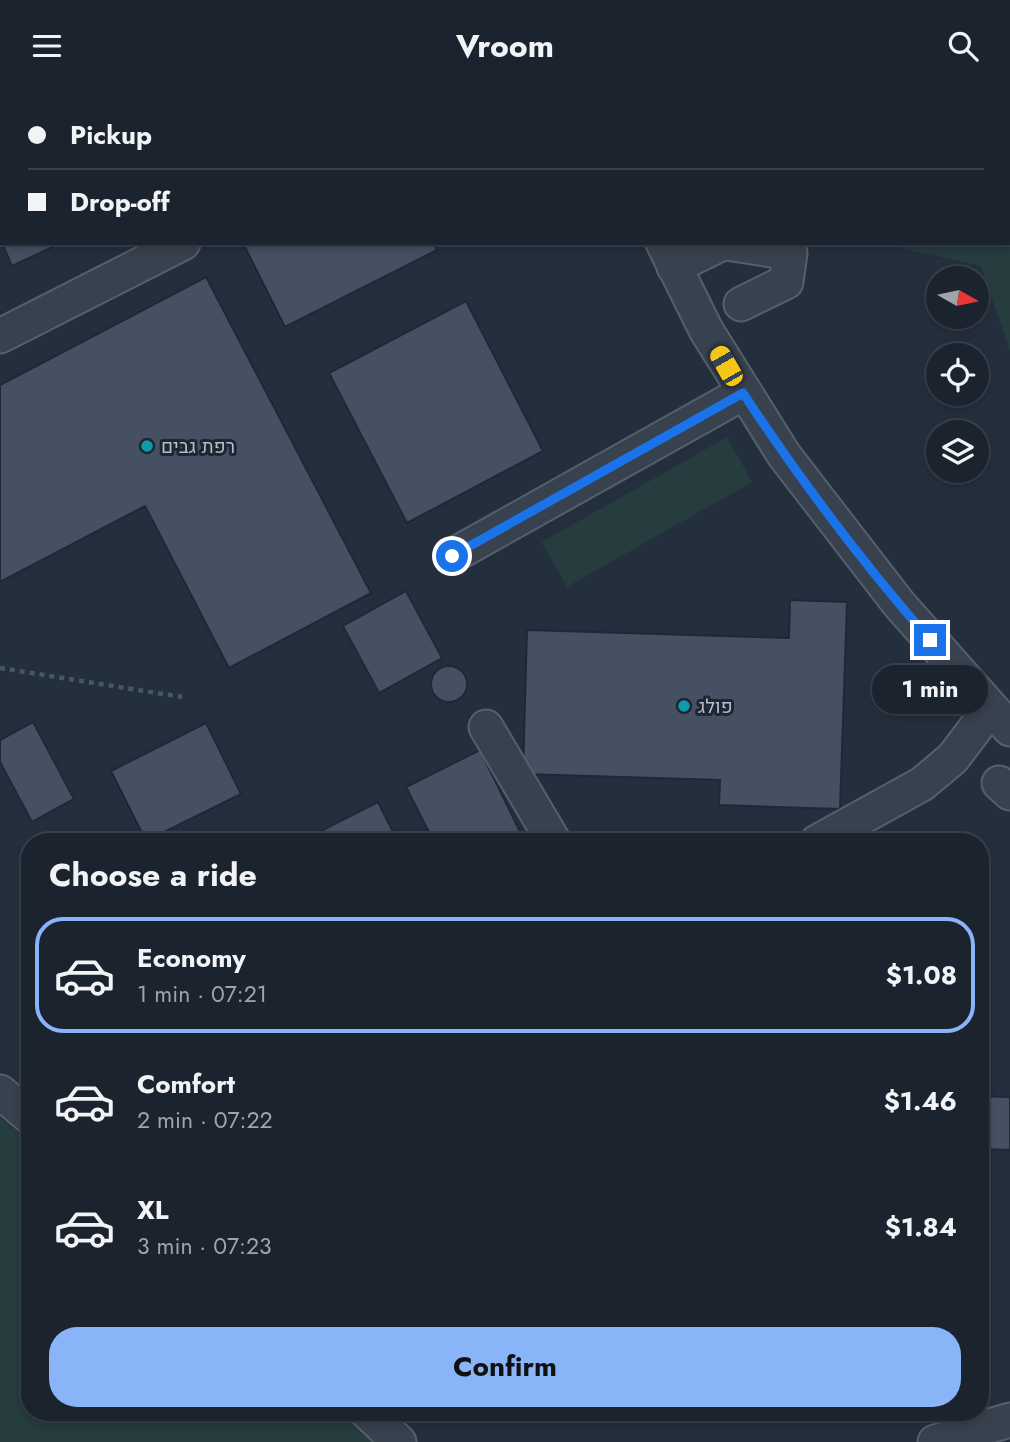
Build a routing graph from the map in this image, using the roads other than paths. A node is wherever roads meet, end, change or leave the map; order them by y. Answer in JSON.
{"nodes":[{"id":1,"x":179,"y":245,"type":"edge"},
{"id":2,"x":716,"y":245,"type":"edge"},
{"id":3,"x":738,"y":245,"type":"edge"},
{"id":4,"x":669,"y":255,"type":"edge"},
{"id":5,"x":741,"y":304,"type":"dead end"},
{"id":6,"x":0,"y":336,"type":"edge"},
{"id":7,"x":743,"y":393,"type":"junction"},
{"id":8,"x":452,"y":556,"type":"dead end"},
{"id":9,"x":1000,"y":719,"type":"edge"},
{"id":10,"x":486,"y":727,"type":"dead end"},
{"id":11,"x":550,"y":833,"type":"edge"},
{"id":12,"x":833,"y":833,"type":"edge"},
{"id":13,"x":0,"y":1092,"type":"edge"},
{"id":14,"x":21,"y":1110,"type":"edge"},
{"id":15,"x":1010,"y":1420,"type":"edge"},
{"id":16,"x":377,"y":1421,"type":"edge"},
{"id":17,"x":399,"y":1442,"type":"edge"},
{"id":18,"x":935,"y":1442,"type":"edge"}],
"edges":[{"from":1,"to":6,"type":"street"},
{"from":2,"to":4,"type":"street"},
{"from":3,"to":5,"type":"street"},
{"from":4,"to":7,"type":"street"},
{"from":7,"to":8,"type":"street"},
{"from":7,"to":9,"type":"street"},
{"from":9,"to":12,"type":"street"},
{"from":10,"to":11,"type":"street"},
{"from":13,"to":14,"type":"street"},
{"from":15,"to":18,"type":"street"},
{"from":16,"to":17,"type":"street"}]}
